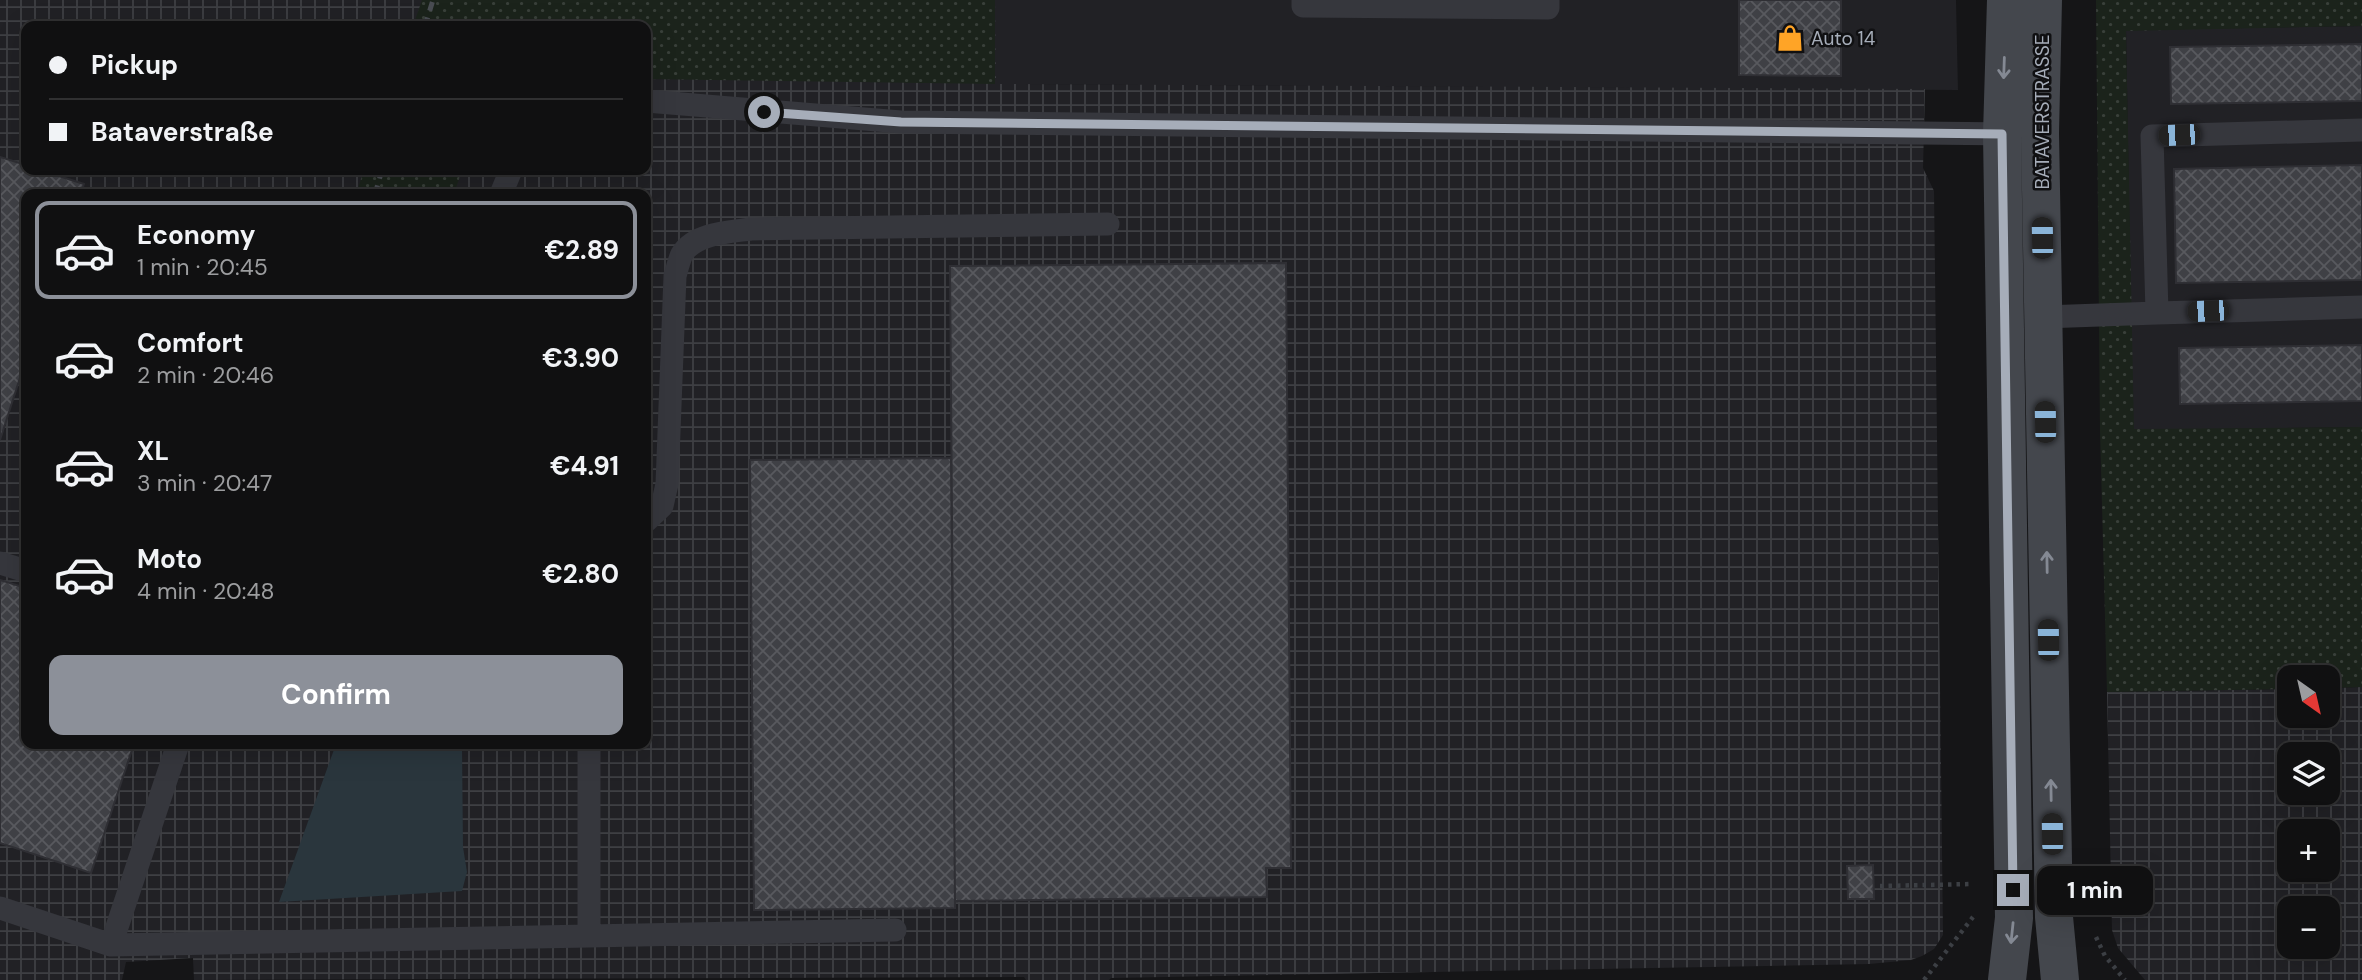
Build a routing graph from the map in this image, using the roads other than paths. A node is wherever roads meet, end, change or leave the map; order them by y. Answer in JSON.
{"nodes":[{"id":1,"x":1303,"y":0,"type":"edge"},
{"id":2,"x":1548,"y":0,"type":"edge"},
{"id":3,"x":2006,"y":0,"type":"edge"},
{"id":4,"x":2043,"y":0,"type":"edge"},
{"id":5,"x":651,"y":101,"type":"edge"},
{"id":6,"x":2362,"y":130,"type":"edge"},
{"id":7,"x":2040,"y":133,"type":"junction"},
{"id":8,"x":2002,"y":134,"type":"junction"},
{"id":9,"x":1108,"y":224,"type":"dead end"},
{"id":10,"x":2362,"y":307,"type":"edge"},
{"id":11,"x":2157,"y":313,"type":"junction"},
{"id":12,"x":2043,"y":317,"type":"junction"},
{"id":13,"x":651,"y":516,"type":"edge"},
{"id":14,"x":0,"y":563,"type":"edge"},
{"id":15,"x":21,"y":569,"type":"edge"},
{"id":16,"x":176,"y":749,"type":"edge"},
{"id":17,"x":589,"y":749,"type":"edge"},
{"id":18,"x":0,"y":908,"type":"edge"},
{"id":19,"x":895,"y":930,"type":"dead end"},
{"id":20,"x":589,"y":936,"type":"junction"},
{"id":21,"x":111,"y":945,"type":"junction"},
{"id":22,"x":2007,"y":980,"type":"edge"},
{"id":23,"x":2060,"y":980,"type":"edge"}],
"edges":[{"from":1,"to":2,"type":"lane"},
{"from":3,"to":8,"type":"street","name":"BATAVERSTRASSE","one_way":true},
{"from":4,"to":7,"type":"street","name":"BATAVERSTRASSE"},
{"from":5,"to":8,"type":"lane"},
{"from":6,"to":11,"type":"lane"},
{"from":7,"to":8,"type":"lane"},
{"from":7,"to":12,"type":"street","name":"BATAVERSTRASSE"},
{"from":8,"to":22,"type":"street","name":"BATAVERSTRASSE","one_way":true},
{"from":9,"to":13,"type":"lane"},
{"from":10,"to":11,"type":"lane"},
{"from":11,"to":12,"type":"lane"},
{"from":23,"to":12,"type":"street","name":"BATAVERSTRASSE","one_way":true},
{"from":14,"to":15,"type":"lane"},
{"from":16,"to":21,"type":"lane"},
{"from":17,"to":20,"type":"lane"},
{"from":18,"to":21,"type":"lane"},
{"from":19,"to":20,"type":"lane"},
{"from":20,"to":21,"type":"lane"}]}
